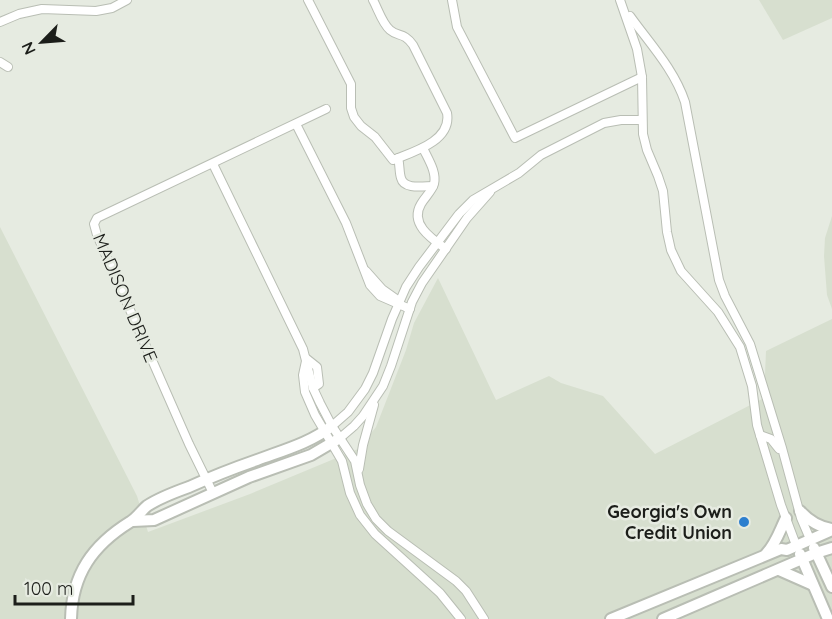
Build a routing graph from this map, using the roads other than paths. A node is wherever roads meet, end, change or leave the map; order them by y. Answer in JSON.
{"nodes":[{"id":1,"x":127,"y":0,"type":"edge"},
{"id":2,"x":308,"y":0,"type":"edge"},
{"id":3,"x":374,"y":0,"type":"edge"},
{"id":4,"x":453,"y":0,"type":"edge"},
{"id":5,"x":620,"y":0,"type":"edge"},
{"id":6,"x":624,"y":9,"type":"junction"},
{"id":7,"x":0,"y":22,"type":"edge"},
{"id":8,"x":0,"y":62,"type":"edge"},
{"id":9,"x":8,"y":67,"type":"dead end"},
{"id":10,"x":642,"y":78,"type":"junction"},
{"id":11,"x":326,"y":109,"type":"dead end"},
{"id":12,"x":642,"y":120,"type":"junction"},
{"id":13,"x":296,"y":124,"type":"junction"},
{"id":14,"x":423,"y":148,"type":"junction"},
{"id":15,"x":398,"y":158,"type":"junction"},
{"id":16,"x":213,"y":164,"type":"junction"},
{"id":17,"x":433,"y":186,"type":"junction"},
{"id":18,"x":493,"y":189,"type":"junction"},
{"id":19,"x":436,"y":242,"type":"junction"},
{"id":20,"x":446,"y":249,"type":"junction"},
{"id":21,"x":399,"y":303,"type":"junction"},
{"id":22,"x":714,"y":308,"type":"junction"},
{"id":23,"x":410,"y":309,"type":"junction"},
{"id":24,"x":306,"y":359,"type":"junction"},
{"id":25,"x":755,"y":360,"type":"junction"},
{"id":26,"x":375,"y":400,"type":"junction"},
{"id":27,"x":329,"y":429,"type":"junction"},
{"id":28,"x":760,"y":435,"type":"junction"},
{"id":29,"x":336,"y":441,"type":"junction"},
{"id":30,"x":786,"y":461,"type":"junction"},
{"id":31,"x":358,"y":477,"type":"junction"},
{"id":32,"x":207,"y":480,"type":"junction"},
{"id":33,"x":213,"y":493,"type":"junction"},
{"id":34,"x":800,"y":512,"type":"junction"},
{"id":35,"x":786,"y":518,"type":"junction"},
{"id":36,"x":133,"y":521,"type":"junction"},
{"id":37,"x":832,"y":530,"type":"edge"},
{"id":38,"x":810,"y":539,"type":"junction"},
{"id":39,"x":796,"y":545,"type":"junction"},
{"id":40,"x":832,"y":548,"type":"edge"},
{"id":41,"x":816,"y":553,"type":"junction"},
{"id":42,"x":763,"y":557,"type":"junction"},
{"id":43,"x":803,"y":559,"type":"junction"},
{"id":44,"x":832,"y":566,"type":"edge"},
{"id":45,"x":779,"y":570,"type":"junction"},
{"id":46,"x":813,"y":585,"type":"junction"},
{"id":47,"x":831,"y":585,"type":"edge"},
{"id":48,"x":71,"y":619,"type":"edge"},
{"id":49,"x":461,"y":619,"type":"edge"},
{"id":50,"x":484,"y":619,"type":"edge"},
{"id":51,"x":611,"y":619,"type":"edge"},
{"id":52,"x":663,"y":619,"type":"edge"},
{"id":53,"x":828,"y":619,"type":"edge"}],
"edges":[{"from":1,"to":7,"type":"street"},
{"from":2,"to":15,"type":"street"},
{"from":3,"to":14,"type":"street"},
{"from":4,"to":10,"type":"street"},
{"from":5,"to":6,"type":"street"},
{"from":6,"to":10,"type":"street"},
{"from":6,"to":25,"type":"street"},
{"from":8,"to":9,"type":"street"},
{"from":10,"to":12,"type":"street"},
{"from":11,"to":13,"type":"street","name":"MADISON DRIVE"},
{"from":12,"to":18,"type":"street"},
{"from":12,"to":22,"type":"street"},
{"from":13,"to":16,"type":"street","name":"MADISON DRIVE"},
{"from":13,"to":21,"type":"street"},
{"from":14,"to":15,"type":"street"},
{"from":14,"to":17,"type":"street"},
{"from":15,"to":17,"type":"street"},
{"from":16,"to":24,"type":"street"},
{"from":16,"to":32,"type":"street","name":"MADISON DRIVE"},
{"from":17,"to":19,"type":"street"},
{"from":18,"to":19,"type":"street"},
{"from":18,"to":20,"type":"street"},
{"from":19,"to":20,"type":"street"},
{"from":19,"to":21,"type":"street"},
{"from":20,"to":23,"type":"street"},
{"from":21,"to":23,"type":"street"},
{"from":21,"to":27,"type":"street"},
{"from":22,"to":25,"type":"street"},
{"from":22,"to":28,"type":"street"},
{"from":23,"to":26,"type":"street"},
{"from":24,"to":27,"type":"street"},
{"from":24,"to":27,"type":"street"},
{"from":25,"to":30,"type":"street"},
{"from":26,"to":29,"type":"street"},
{"from":26,"to":31,"type":"street"},
{"from":27,"to":29,"type":"street"},
{"from":27,"to":32,"type":"main road"},
{"from":28,"to":30,"type":"street"},
{"from":28,"to":35,"type":"street"},
{"from":29,"to":31,"type":"street"},
{"from":29,"to":33,"type":"main road"},
{"from":29,"to":49,"type":"street"},
{"from":30,"to":34,"type":"street"},
{"from":31,"to":50,"type":"street"},
{"from":32,"to":33,"type":"street","name":"MADISON DRIVE"},
{"from":32,"to":36,"type":"main road"},
{"from":33,"to":36,"type":"main road"},
{"from":34,"to":37,"type":"main road"},
{"from":34,"to":38,"type":"street"},
{"from":35,"to":39,"type":"street"},
{"from":35,"to":42,"type":"main road"},
{"from":36,"to":48,"type":"main road"},
{"from":37,"to":38,"type":"main road"},
{"from":38,"to":39,"type":"main road"},
{"from":38,"to":41,"type":"main road"},
{"from":39,"to":42,"type":"main road"},
{"from":39,"to":43,"type":"main road"},
{"from":40,"to":41,"type":"main road"},
{"from":41,"to":43,"type":"main road"},
{"from":41,"to":47,"type":"main road"},
{"from":42,"to":51,"type":"main road"},
{"from":43,"to":45,"type":"main road"},
{"from":43,"to":46,"type":"main road"},
{"from":44,"to":47,"type":"main road"},
{"from":45,"to":46,"type":"main road"},
{"from":45,"to":52,"type":"main road"},
{"from":46,"to":53,"type":"main road"}]}
